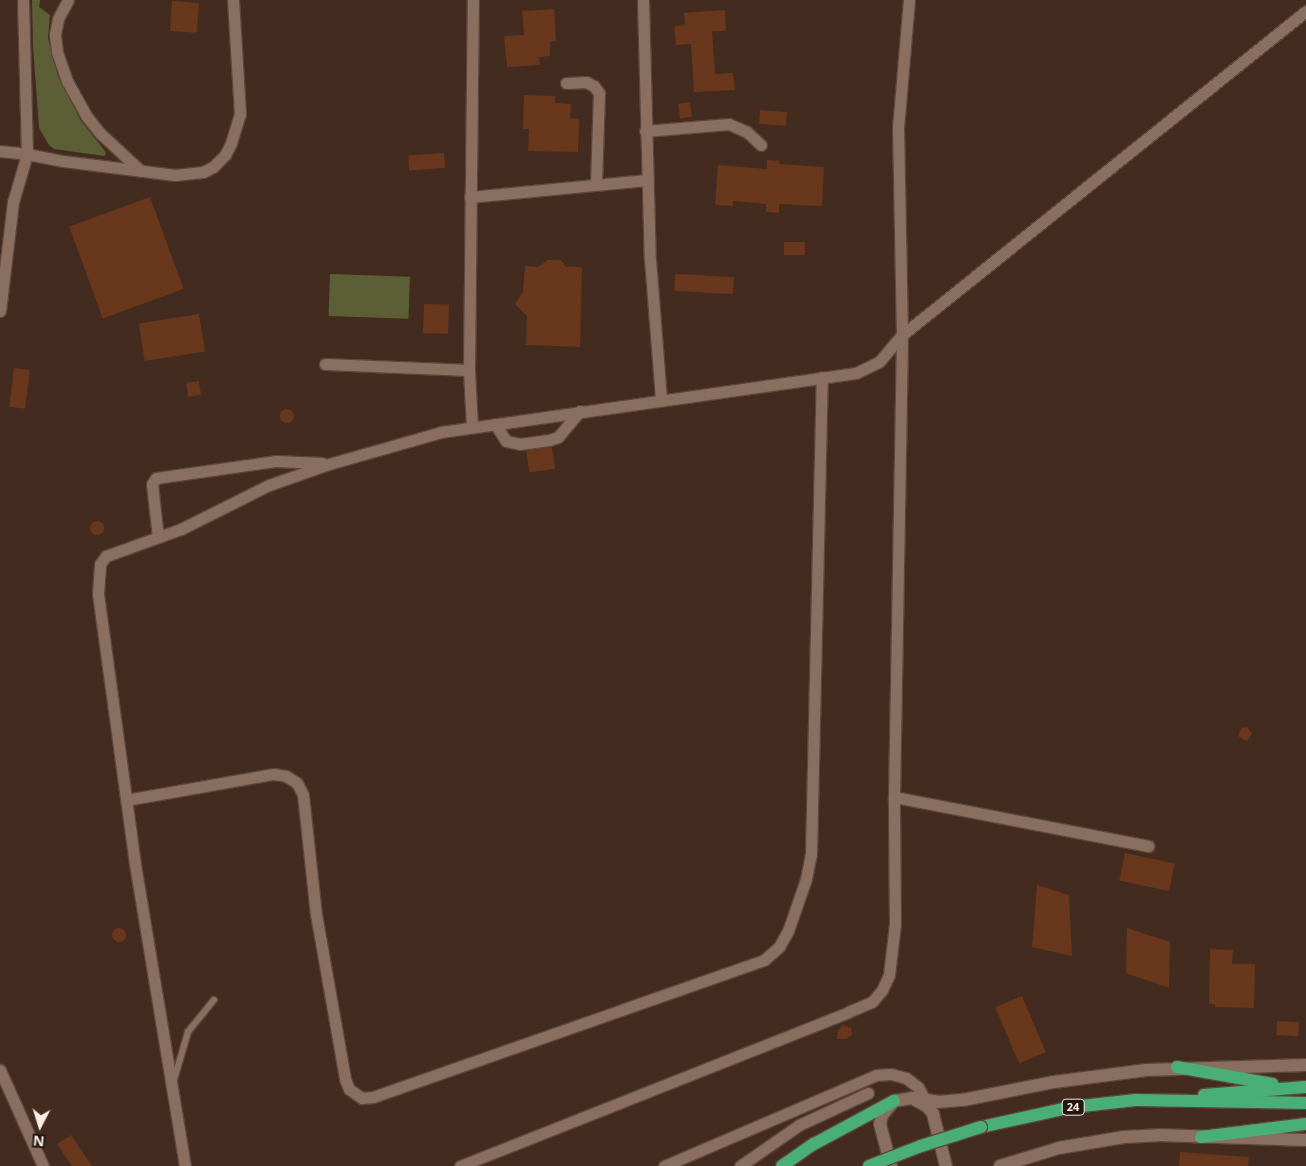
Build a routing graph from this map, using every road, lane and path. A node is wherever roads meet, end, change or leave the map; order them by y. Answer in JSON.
{"nodes":[{"id":1,"x":23,"y":0,"type":"edge"},
{"id":2,"x":68,"y":0,"type":"edge"},
{"id":3,"x":233,"y":0,"type":"edge"},
{"id":4,"x":474,"y":0,"type":"edge"},
{"id":5,"x":643,"y":0,"type":"edge"},
{"id":6,"x":909,"y":0,"type":"edge"},
{"id":7,"x":1306,"y":11,"type":"edge"},
{"id":8,"x":566,"y":83,"type":"dead end"},
{"id":9,"x":645,"y":131,"type":"junction"},
{"id":10,"x":761,"y":145,"type":"dead end"},
{"id":11,"x":6,"y":151,"type":"edge"},
{"id":12,"x":27,"y":154,"type":"junction"},
{"id":13,"x":140,"y":171,"type":"junction"},
{"id":14,"x":646,"y":180,"type":"junction"},
{"id":15,"x":596,"y":185,"type":"junction"},
{"id":16,"x":470,"y":197,"type":"junction"},
{"id":17,"x":0,"y":311,"type":"edge"},
{"id":18,"x":902,"y":335,"type":"junction"},
{"id":19,"x":325,"y":364,"type":"dead end"},
{"id":20,"x":469,"y":370,"type":"junction"},
{"id":21,"x":822,"y":377,"type":"junction"},
{"id":22,"x":661,"y":400,"type":"junction"},
{"id":23,"x":580,"y":412,"type":"junction"},
{"id":24,"x":495,"y":424,"type":"junction"},
{"id":25,"x":472,"y":426,"type":"junction"},
{"id":26,"x":329,"y":464,"type":"junction"},
{"id":27,"x":158,"y":537,"type":"junction"},
{"id":28,"x":894,"y":796,"type":"junction"},
{"id":29,"x":126,"y":800,"type":"junction"},
{"id":30,"x":1148,"y":846,"type":"dead end"},
{"id":31,"x":214,"y":1000,"type":"dead end"},
{"id":32,"x":1306,"y":1065,"type":"edge"},
{"id":33,"x":1177,"y":1067,"type":"junction"},
{"id":34,"x":0,"y":1070,"type":"edge"},
{"id":35,"x":862,"y":1081,"type":"junction"},
{"id":36,"x":1292,"y":1087,"type":"junction"},
{"id":37,"x":1306,"y":1087,"type":"edge"},
{"id":38,"x":172,"y":1090,"type":"junction"},
{"id":39,"x":868,"y":1093,"type":"junction"},
{"id":40,"x":912,"y":1098,"type":"junction"},
{"id":41,"x":1167,"y":1099,"type":"junction"},
{"id":42,"x":925,"y":1100,"type":"junction"},
{"id":43,"x":894,"y":1101,"type":"junction"},
{"id":44,"x":1306,"y":1103,"type":"edge"},
{"id":45,"x":875,"y":1111,"type":"junction"},
{"id":46,"x":933,"y":1114,"type":"junction"},
{"id":47,"x":880,"y":1124,"type":"junction"},
{"id":48,"x":1306,"y":1124,"type":"edge"},
{"id":49,"x":1201,"y":1137,"type":"junction"},
{"id":50,"x":1306,"y":1140,"type":"edge"},
{"id":51,"x":947,"y":1164,"type":"edge"},
{"id":52,"x":42,"y":1166,"type":"edge"},
{"id":53,"x":185,"y":1166,"type":"edge"},
{"id":54,"x":460,"y":1166,"type":"edge"},
{"id":55,"x":664,"y":1166,"type":"edge"},
{"id":56,"x":740,"y":1166,"type":"edge"},
{"id":57,"x":782,"y":1166,"type":"edge"},
{"id":58,"x":869,"y":1166,"type":"edge"},
{"id":59,"x":890,"y":1166,"type":"edge"},
{"id":60,"x":1000,"y":1166,"type":"edge"}],
"edges":[{"from":1,"to":12,"type":"street"},
{"from":2,"to":13,"type":"street"},
{"from":3,"to":13,"type":"street"},
{"from":4,"to":16,"type":"street"},
{"from":5,"to":9,"type":"street"},
{"from":6,"to":18,"type":"street"},
{"from":7,"to":18,"type":"street"},
{"from":8,"to":15,"type":"street"},
{"from":9,"to":10,"type":"street"},
{"from":9,"to":14,"type":"street"},
{"from":11,"to":12,"type":"street"},
{"from":12,"to":13,"type":"street"},
{"from":12,"to":17,"type":"street"},
{"from":14,"to":15,"type":"street"},
{"from":14,"to":22,"type":"street"},
{"from":15,"to":16,"type":"street"},
{"from":16,"to":20,"type":"street"},
{"from":18,"to":21,"type":"street"},
{"from":18,"to":28,"type":"street"},
{"from":19,"to":20,"type":"street"},
{"from":20,"to":25,"type":"street"},
{"from":21,"to":22,"type":"street"},
{"from":21,"to":29,"type":"street"},
{"from":22,"to":23,"type":"street"},
{"from":23,"to":24,"type":"street"},
{"from":23,"to":24,"type":"street"},
{"from":24,"to":25,"type":"street"},
{"from":25,"to":26,"type":"street"},
{"from":26,"to":27,"type":"street"},
{"from":26,"to":27,"type":"street"},
{"from":27,"to":29,"type":"street"},
{"from":28,"to":30,"type":"street"},
{"from":28,"to":54,"type":"street"},
{"from":29,"to":38,"type":"street"},
{"from":31,"to":38,"type":"lane"},
{"from":32,"to":33,"type":"street"},
{"from":33,"to":36,"type":"main road"},
{"from":33,"to":42,"type":"street"},
{"from":34,"to":52,"type":"street"},
{"from":35,"to":39,"type":"street"},
{"from":35,"to":42,"type":"street"},
{"from":35,"to":55,"type":"street"},
{"from":36,"to":37,"type":"main road","number":"24"},
{"from":36,"to":41,"type":"main road","number":"24"},
{"from":38,"to":53,"type":"street"},
{"from":39,"to":45,"type":"street"},
{"from":39,"to":56,"type":"street"},
{"from":40,"to":42,"type":"street"},
{"from":40,"to":43,"type":"street"},
{"from":40,"to":46,"type":"street"},
{"from":41,"to":44,"type":"main road","number":"24"},
{"from":41,"to":58,"type":"main road","number":"24","bridge":true},
{"from":42,"to":46,"type":"street"},
{"from":43,"to":45,"type":"main road"},
{"from":43,"to":47,"type":"street"},
{"from":45,"to":47,"type":"street"},
{"from":45,"to":57,"type":"main road"},
{"from":46,"to":51,"type":"street"},
{"from":47,"to":59,"type":"street"},
{"from":48,"to":49,"type":"main road"},
{"from":49,"to":50,"type":"street"},
{"from":49,"to":60,"type":"street"}]}
